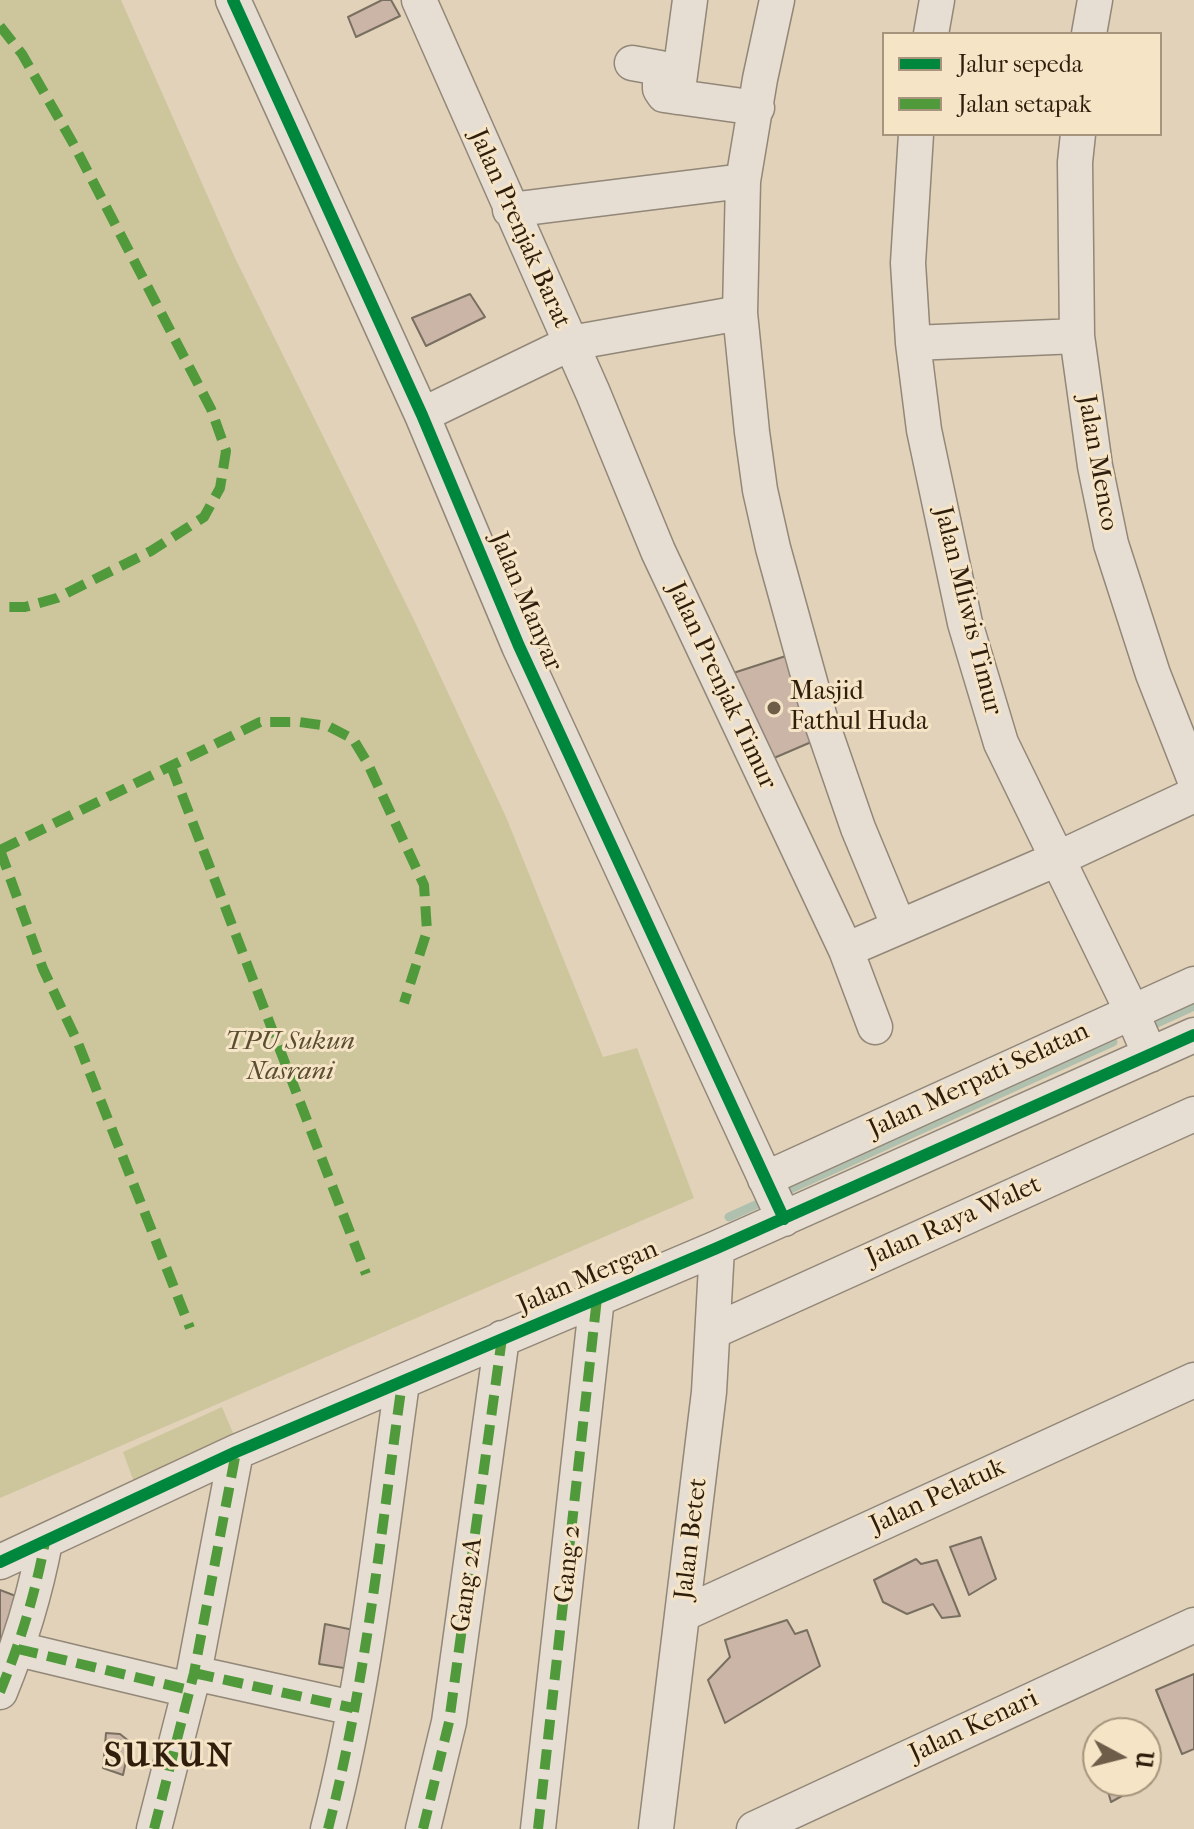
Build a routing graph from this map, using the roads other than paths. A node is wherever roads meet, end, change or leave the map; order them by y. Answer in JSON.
{"nodes":[{"id":1,"x":233,"y":0,"type":"edge"},
{"id":2,"x":419,"y":0,"type":"edge"},
{"id":3,"x":690,"y":0,"type":"edge"},
{"id":4,"x":777,"y":0,"type":"edge"},
{"id":5,"x":937,"y":0,"type":"edge"},
{"id":6,"x":1095,"y":0,"type":"edge"},
{"id":7,"x":931,"y":32,"type":"edge"},
{"id":8,"x":1089,"y":32,"type":"edge"},
{"id":9,"x":632,"y":63,"type":"dead end"},
{"id":10,"x":677,"y":97,"type":"junction"},
{"id":11,"x":757,"y":108,"type":"junction"},
{"id":12,"x":916,"y":136,"type":"edge"},
{"id":13,"x":1078,"y":136,"type":"edge"},
{"id":14,"x":743,"y":181,"type":"junction"},
{"id":15,"x":510,"y":210,"type":"junction"},
{"id":16,"x":740,"y":313,"type":"junction"},
{"id":17,"x":1077,"y":336,"type":"junction"},
{"id":18,"x":571,"y":343,"type":"junction"},
{"id":19,"x":913,"y":343,"type":"junction"},
{"id":20,"x":422,"y":415,"type":"junction"},
{"id":21,"x":1194,"y":778,"type":"edge"},
{"id":22,"x":1194,"y":795,"type":"edge"},
{"id":23,"x":1057,"y":859,"type":"junction"},
{"id":24,"x":899,"y":927,"type":"junction"},
{"id":25,"x":846,"y":950,"type":"junction"},
{"id":26,"x":1194,"y":984,"type":"edge"},
{"id":27,"x":1131,"y":1012,"type":"junction"},
{"id":28,"x":875,"y":1027,"type":"dead end"},
{"id":29,"x":1194,"y":1035,"type":"edge"},
{"id":30,"x":1150,"y":1055,"type":"junction"},
{"id":31,"x":1194,"y":1114,"type":"edge"},
{"id":32,"x":775,"y":1199,"type":"junction"},
{"id":33,"x":717,"y":1248,"type":"junction"},
{"id":34,"x":597,"y":1298,"type":"junction"},
{"id":35,"x":714,"y":1331,"type":"junction"},
{"id":36,"x":502,"y":1338,"type":"junction"},
{"id":37,"x":1194,"y":1380,"type":"edge"},
{"id":38,"x":402,"y":1383,"type":"junction"},
{"id":39,"x":236,"y":1452,"type":"junction"},
{"id":40,"x":45,"y":1542,"type":"junction"},
{"id":41,"x":0,"y":1562,"type":"edge"},
{"id":42,"x":683,"y":1614,"type":"junction"},
{"id":43,"x":1194,"y":1625,"type":"edge"},
{"id":44,"x":18,"y":1649,"type":"junction"},
{"id":45,"x":192,"y":1682,"type":"junction"},
{"id":46,"x":0,"y":1692,"type":"edge"},
{"id":47,"x":353,"y":1708,"type":"junction"},
{"id":48,"x":154,"y":1829,"type":"edge"},
{"id":49,"x":328,"y":1829,"type":"edge"},
{"id":50,"x":423,"y":1829,"type":"edge"},
{"id":51,"x":538,"y":1829,"type":"edge"},
{"id":52,"x":656,"y":1829,"type":"edge"},
{"id":53,"x":754,"y":1829,"type":"edge"}],
"edges":[{"from":1,"to":20,"type":"street","name":"Jalan Manyar"},
{"from":2,"to":15,"type":"street","name":"Jalan Prenjak Barat"},
{"from":3,"to":10,"type":"street"},
{"from":4,"to":11,"type":"street"},
{"from":5,"to":7,"type":"street"},
{"from":6,"to":8,"type":"street"},
{"from":9,"to":10,"type":"street"},
{"from":10,"to":11,"type":"street"},
{"from":11,"to":14,"type":"street"},
{"from":12,"to":19,"type":"street","name":"Jalan Mliwis Timur"},
{"from":13,"to":17,"type":"street","name":"Jalan Menco"},
{"from":14,"to":15,"type":"street"},
{"from":14,"to":16,"type":"street"},
{"from":15,"to":18,"type":"street","name":"Jalan Prenjak Barat"},
{"from":16,"to":18,"type":"street","name":"Jalan Prenjak Barat"},
{"from":16,"to":24,"type":"street"},
{"from":17,"to":19,"type":"street"},
{"from":17,"to":21,"type":"street","name":"Jalan Menco"},
{"from":18,"to":20,"type":"street"},
{"from":18,"to":25,"type":"street","name":"Jalan Prenjak Timur"},
{"from":19,"to":23,"type":"street","name":"Jalan Mliwis Timur"},
{"from":20,"to":32,"type":"street","name":"Jalan Manyar"},
{"from":22,"to":23,"type":"street"},
{"from":23,"to":24,"type":"street"},
{"from":23,"to":27,"type":"street","name":"Jalan Mliwis Timur"},
{"from":24,"to":25,"type":"street"},
{"from":25,"to":28,"type":"street","name":"Jalan Prenjak Timur"},
{"from":26,"to":27,"type":"street","name":"Jalan Merpati Selatan"},
{"from":27,"to":30,"type":"street","name":"Jalan Mliwis Timur"},
{"from":27,"to":32,"type":"street","name":"Jalan Merpati Selatan"},
{"from":29,"to":30,"type":"street","name":"Jalan Mergan"},
{"from":30,"to":32,"type":"street","name":"Jalan Mergan"},
{"from":31,"to":35,"type":"street","name":"Jalan Raya Walet"},
{"from":32,"to":33,"type":"street","name":"Jalan Mergan"},
{"from":33,"to":34,"type":"street","name":"Jalan Mergan"},
{"from":33,"to":35,"type":"street","name":"Jalan Betet"},
{"from":34,"to":36,"type":"street","name":"Jalan Mergan"},
{"from":34,"to":51,"type":"street","name":"Gang 2"},
{"from":35,"to":42,"type":"street","name":"Jalan Betet"},
{"from":36,"to":38,"type":"street","name":"Jalan Mergan"},
{"from":36,"to":50,"type":"street","name":"Gang 2A"},
{"from":37,"to":42,"type":"street","name":"Jalan Pelatuk"},
{"from":38,"to":39,"type":"street","name":"Jalan Mergan"},
{"from":38,"to":47,"type":"street"},
{"from":39,"to":40,"type":"street","name":"Jalan Mergan"},
{"from":39,"to":45,"type":"street"},
{"from":40,"to":41,"type":"street","name":"Jalan Mergan"},
{"from":40,"to":44,"type":"street"},
{"from":42,"to":52,"type":"street","name":"Jalan Betet"},
{"from":43,"to":53,"type":"street","name":"Jalan Kenari"},
{"from":44,"to":45,"type":"street"},
{"from":44,"to":46,"type":"street"},
{"from":45,"to":47,"type":"street"},
{"from":45,"to":48,"type":"street"},
{"from":47,"to":49,"type":"street"}]}
